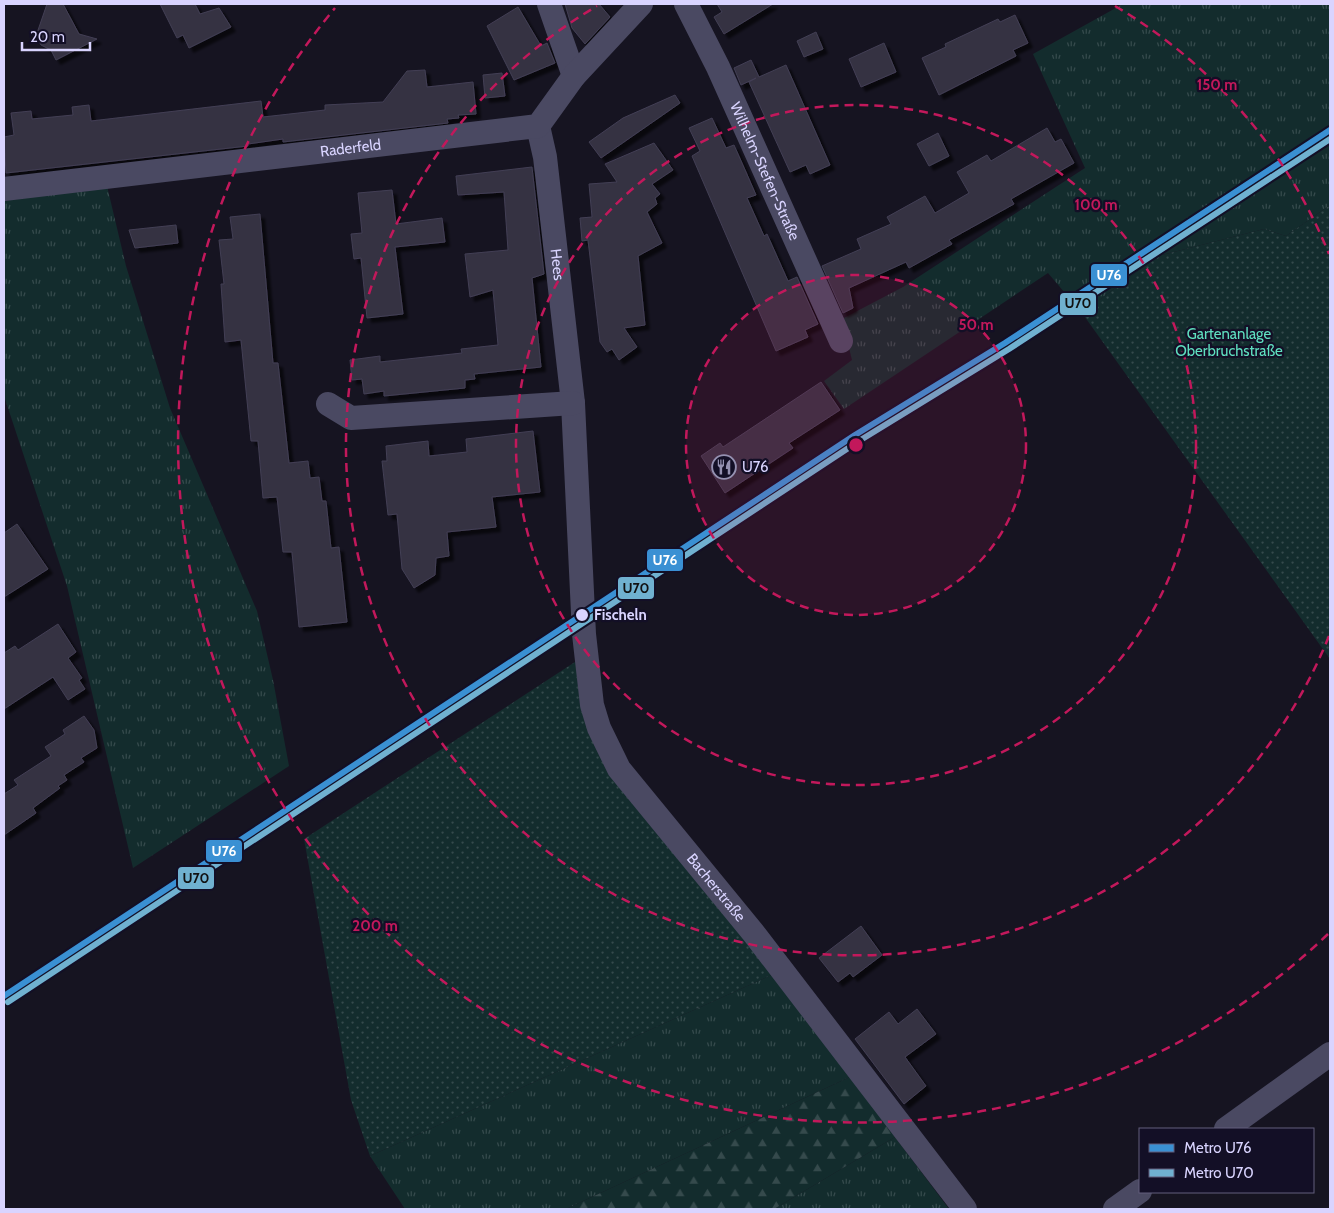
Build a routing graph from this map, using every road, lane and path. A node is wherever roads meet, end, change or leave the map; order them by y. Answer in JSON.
{"nodes":[{"id":1,"x":549,"y":4,"type":"edge"},
{"id":2,"x":641,"y":4,"type":"edge"},
{"id":3,"x":686,"y":4,"type":"edge"},
{"id":4,"x":574,"y":76,"type":"junction"},
{"id":5,"x":538,"y":126,"type":"junction"},
{"id":6,"x":4,"y":189,"type":"edge"},
{"id":7,"x":841,"y":341,"type":"dead end"},
{"id":8,"x":572,"y":403,"type":"junction"},
{"id":9,"x":328,"y":404,"type":"dead end"},
{"id":10,"x":579,"y":522,"type":"joint"},
{"id":11,"x":1330,"y":1054,"type":"edge"},
{"id":12,"x":1227,"y":1128,"type":"edge"},
{"id":13,"x":1139,"y":1192,"type":"edge"},
{"id":14,"x":966,"y":1209,"type":"edge"},
{"id":15,"x":1116,"y":1209,"type":"edge"}],
"edges":[{"from":1,"to":4,"type":"street"},
{"from":2,"to":4,"type":"street"},
{"from":3,"to":7,"type":"street","name":"Wilhelm-Stefen-Straße"},
{"from":4,"to":5,"type":"street"},
{"from":5,"to":6,"type":"street","name":"Raderfeld"},
{"from":5,"to":8,"type":"street","name":"Hees"},
{"from":8,"to":9,"type":"street"},
{"from":8,"to":10,"type":"street","name":"Hees"},
{"from":10,"to":14,"type":"street","name":"Bacherstraße"},
{"from":11,"to":12,"type":"street"},
{"from":13,"to":15,"type":"street"}]}
